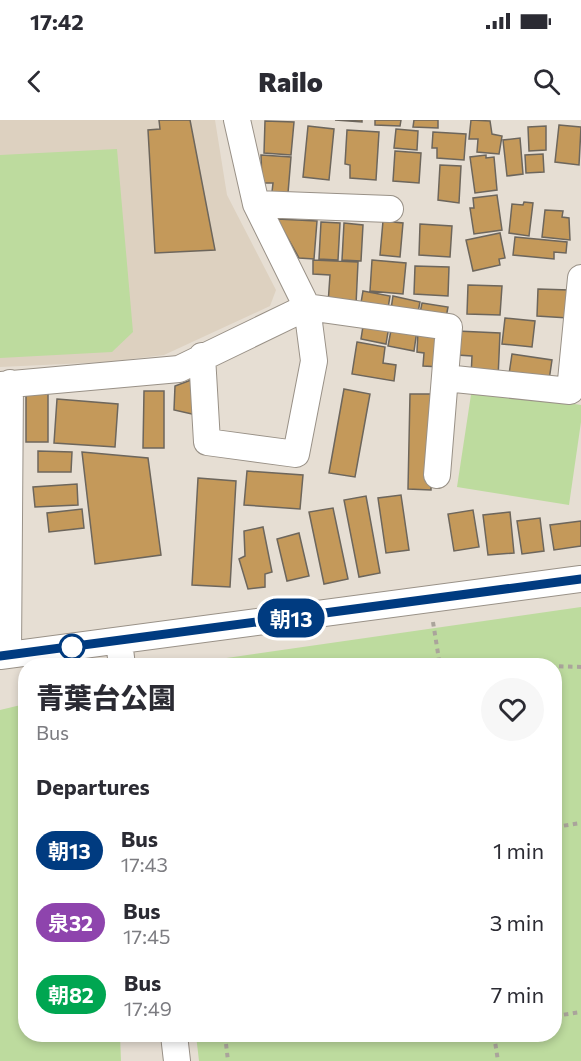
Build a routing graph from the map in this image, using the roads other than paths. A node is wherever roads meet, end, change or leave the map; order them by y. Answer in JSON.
{"nodes":[{"id":1,"x":237,"y":120,"type":"edge"},
{"id":2,"x":256,"y":204,"type":"junction"},
{"id":3,"x":390,"y":209,"type":"dead end"},
{"id":4,"x":581,"y":278,"type":"edge"},
{"id":5,"x":307,"y":307,"type":"junction"},
{"id":6,"x":202,"y":356,"type":"junction"},
{"id":7,"x":445,"y":378,"type":"junction"},
{"id":8,"x":5,"y":384,"type":"edge"},
{"id":9,"x":437,"y":475,"type":"dead end"},
{"id":10,"x":581,"y":579,"type":"edge"},
{"id":11,"x":119,"y":641,"type":"junction"},
{"id":12,"x":4,"y":655,"type":"edge"},
{"id":13,"x":121,"y":658,"type":"edge"},
{"id":14,"x":175,"y":1042,"type":"edge"},
{"id":15,"x":177,"y":1061,"type":"edge"}],
"edges":[{"from":1,"to":2,"type":"street"},
{"from":2,"to":3,"type":"street"},
{"from":2,"to":5,"type":"street"},
{"from":4,"to":7,"type":"street"},
{"from":5,"to":6,"type":"street"},
{"from":5,"to":6,"type":"street"},
{"from":5,"to":7,"type":"street"},
{"from":6,"to":8,"type":"street"},
{"from":7,"to":9,"type":"street"},
{"from":8,"to":12,"type":"street"},
{"from":10,"to":11,"type":"street"},
{"from":11,"to":12,"type":"street"},
{"from":11,"to":13,"type":"street"},
{"from":14,"to":15,"type":"street"}]}
